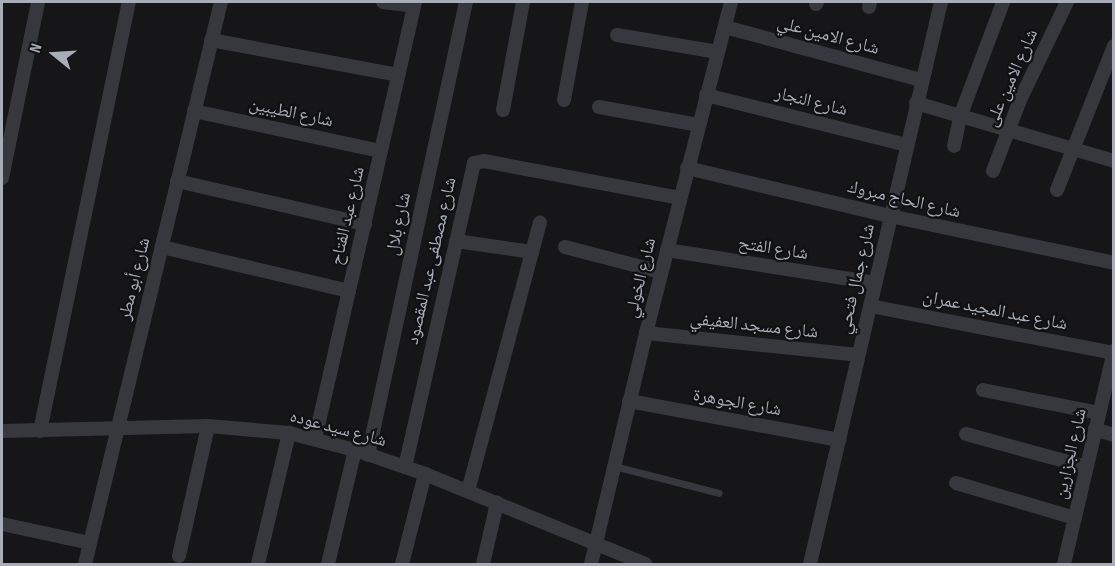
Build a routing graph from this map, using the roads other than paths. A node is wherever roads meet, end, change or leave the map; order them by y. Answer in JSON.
{"nodes":[{"id":1,"x":38,"y":2,"type":"edge"},
{"id":2,"x":129,"y":2,"type":"edge"},
{"id":3,"x":221,"y":2,"type":"edge"},
{"id":4,"x":383,"y":2,"type":"edge"},
{"id":5,"x":466,"y":2,"type":"edge"},
{"id":6,"x":523,"y":2,"type":"edge"},
{"id":7,"x":582,"y":2,"type":"edge"},
{"id":8,"x":731,"y":2,"type":"edge"},
{"id":9,"x":941,"y":2,"type":"edge"},
{"id":10,"x":1003,"y":2,"type":"edge"},
{"id":11,"x":1067,"y":2,"type":"edge"},
{"id":12,"x":415,"y":4,"type":"edge"},
{"id":13,"x":724,"y":27,"type":"junction"},
{"id":14,"x":617,"y":35,"type":"dead end"},
{"id":15,"x":211,"y":40,"type":"junction"},
{"id":16,"x":1113,"y":45,"type":"edge"},
{"id":17,"x":718,"y":52,"type":"junction"},
{"id":18,"x":398,"y":75,"type":"junction"},
{"id":19,"x":922,"y":80,"type":"junction"},
{"id":20,"x":706,"y":95,"type":"junction"},
{"id":21,"x":564,"y":100,"type":"dead end"},
{"id":22,"x":916,"y":104,"type":"junction"},
{"id":23,"x":600,"y":107,"type":"dead end"},
{"id":24,"x":503,"y":110,"type":"dead end"},
{"id":25,"x":194,"y":111,"type":"junction"},
{"id":26,"x":961,"y":114,"type":"junction"},
{"id":27,"x":699,"y":125,"type":"junction"},
{"id":28,"x":1008,"y":129,"type":"junction"},
{"id":29,"x":907,"y":144,"type":"junction"},
{"id":30,"x":954,"y":146,"type":"dead end"},
{"id":31,"x":1073,"y":149,"type":"junction"},
{"id":32,"x":381,"y":151,"type":"junction"},
{"id":33,"x":1113,"y":161,"type":"edge"},
{"id":34,"x":687,"y":168,"type":"junction"},
{"id":35,"x":993,"y":171,"type":"dead end"},
{"id":36,"x":2,"y":178,"type":"edge"},
{"id":37,"x":177,"y":181,"type":"junction"},
{"id":38,"x":1057,"y":190,"type":"dead end"},
{"id":39,"x":680,"y":198,"type":"junction"},
{"id":40,"x":890,"y":216,"type":"junction"},
{"id":41,"x":540,"y":222,"type":"dead end"},
{"id":42,"x":365,"y":224,"type":"junction"},
{"id":43,"x":456,"y":241,"type":"junction"},
{"id":44,"x":162,"y":247,"type":"junction"},
{"id":45,"x":565,"y":247,"type":"dead end"},
{"id":46,"x":667,"y":250,"type":"junction"},
{"id":47,"x":532,"y":252,"type":"junction"},
{"id":48,"x":1113,"y":263,"type":"edge"},
{"id":49,"x":661,"y":272,"type":"junction"},
{"id":50,"x":875,"y":283,"type":"junction"},
{"id":51,"x":349,"y":291,"type":"junction"},
{"id":52,"x":870,"y":306,"type":"junction"},
{"id":53,"x":646,"y":333,"type":"junction"},
{"id":54,"x":1113,"y":352,"type":"edge"},
{"id":55,"x":858,"y":355,"type":"junction"},
{"id":56,"x":1110,"y":380,"type":"edge"},
{"id":57,"x":983,"y":390,"type":"dead end"},
{"id":58,"x":629,"y":401,"type":"junction"},
{"id":59,"x":1100,"y":413,"type":"junction"},
{"id":60,"x":208,"y":426,"type":"junction"},
{"id":61,"x":117,"y":429,"type":"junction"},
{"id":62,"x":1095,"y":429,"type":"junction"},
{"id":63,"x":2,"y":431,"type":"edge"},
{"id":64,"x":40,"y":431,"type":"junction"},
{"id":65,"x":289,"y":433,"type":"junction"},
{"id":66,"x":966,"y":434,"type":"dead end"},
{"id":67,"x":1113,"y":435,"type":"edge"},
{"id":68,"x":315,"y":439,"type":"junction"},
{"id":69,"x":839,"y":440,"type":"junction"},
{"id":70,"x":362,"y":452,"type":"junction"},
{"id":71,"x":614,"y":466,"type":"junction"},
{"id":72,"x":405,"y":467,"type":"junction"},
{"id":73,"x":1087,"y":467,"type":"junction"},
{"id":74,"x":425,"y":474,"type":"junction"},
{"id":75,"x":956,"y":483,"type":"dead end"},
{"id":76,"x":468,"y":491,"type":"junction"},
{"id":77,"x":718,"y":494,"type":"dead end"},
{"id":78,"x":496,"y":503,"type":"junction"},
{"id":79,"x":1075,"y":518,"type":"junction"},
{"id":80,"x":2,"y":524,"type":"edge"},
{"id":81,"x":90,"y":543,"type":"junction"},
{"id":82,"x":596,"y":544,"type":"junction"},
{"id":83,"x":179,"y":556,"type":"dead end"},
{"id":84,"x":85,"y":564,"type":"edge"},
{"id":85,"x":258,"y":564,"type":"edge"},
{"id":86,"x":328,"y":564,"type":"edge"},
{"id":87,"x":402,"y":564,"type":"edge"},
{"id":88,"x":483,"y":564,"type":"edge"},
{"id":89,"x":591,"y":564,"type":"edge"},
{"id":90,"x":645,"y":564,"type":"edge"},
{"id":91,"x":810,"y":564,"type":"edge"},
{"id":92,"x":1064,"y":564,"type":"edge"}],
"edges":[{"from":1,"to":36,"type":"street"},
{"from":2,"to":64,"type":"street"},
{"from":3,"to":15,"type":"street","name":"شارع أبو مطر"},
{"from":4,"to":12,"type":"street"},
{"from":5,"to":70,"type":"street","name":"شارع بلال"},
{"from":6,"to":24,"type":"street"},
{"from":7,"to":21,"type":"street"},
{"from":8,"to":13,"type":"street","name":"شارع الخولي"},
{"from":9,"to":19,"type":"street","name":"شارع جمال فتحي"},
{"from":10,"to":26,"type":"street"},
{"from":11,"to":28,"type":"street","name":"شارع الامين على"},
{"from":12,"to":18,"type":"street","name":"شارع عبد الفتاح"},
{"from":13,"to":17,"type":"street","name":"شارع الخولي"},
{"from":13,"to":19,"type":"street","name":"شارع الامين علي"},
{"from":14,"to":17,"type":"street"},
{"from":15,"to":18,"type":"street"},
{"from":15,"to":25,"type":"street","name":"شارع أبو مطر"},
{"from":16,"to":31,"type":"street"},
{"from":17,"to":20,"type":"street","name":"شارع الخولي"},
{"from":18,"to":32,"type":"street","name":"شارع عبد الفتاح"},
{"from":19,"to":22,"type":"street","name":"شارع جمال فتحي"},
{"from":20,"to":27,"type":"street","name":"شارع الخولي"},
{"from":20,"to":29,"type":"street","name":"شارع النجار"},
{"from":22,"to":26,"type":"street"},
{"from":22,"to":29,"type":"street","name":"شارع جمال فتحي"},
{"from":23,"to":27,"type":"street"},
{"from":25,"to":32,"type":"street","name":"شارع الطيبين"},
{"from":25,"to":37,"type":"street","name":"شارع أبو مطر"},
{"from":26,"to":28,"type":"street"},
{"from":26,"to":30,"type":"street"},
{"from":27,"to":34,"type":"street","name":"شارع الخولي"},
{"from":28,"to":31,"type":"street"},
{"from":28,"to":35,"type":"street","name":"شارع الامين على"},
{"from":29,"to":40,"type":"street","name":"شارع جمال فتحي"},
{"from":31,"to":33,"type":"street"},
{"from":31,"to":38,"type":"street"},
{"from":32,"to":42,"type":"street","name":"شارع عبد الفتاح"},
{"from":34,"to":39,"type":"street","name":"شارع الخولي"},
{"from":34,"to":40,"type":"street","name":"شارع الحاج مبروك"},
{"from":37,"to":42,"type":"street"},
{"from":37,"to":44,"type":"street","name":"شارع أبو مطر"},
{"from":39,"to":43,"type":"street","name":"شارع مصطفى عبد المقصود"},
{"from":39,"to":46,"type":"street","name":"شارع الخولي"},
{"from":40,"to":48,"type":"street","name":"شارع الحاج مبروك"},
{"from":40,"to":50,"type":"street","name":"شارع جمال فتحي"},
{"from":41,"to":47,"type":"street"},
{"from":42,"to":51,"type":"street","name":"شارع عبد الفتاح"},
{"from":43,"to":47,"type":"street"},
{"from":43,"to":72,"type":"street","name":"شارع مصطفى عبد المقصود"},
{"from":44,"to":51,"type":"street"},
{"from":44,"to":61,"type":"street","name":"شارع أبو مطر"},
{"from":45,"to":49,"type":"street"},
{"from":46,"to":49,"type":"street","name":"شارع الخولي"},
{"from":46,"to":50,"type":"street","name":"شارع الفتح"},
{"from":47,"to":76,"type":"street"},
{"from":49,"to":53,"type":"street","name":"شارع الخولي"},
{"from":50,"to":52,"type":"street","name":"شارع جمال فتحي"},
{"from":51,"to":68,"type":"street","name":"شارع عبد الفتاح"},
{"from":52,"to":54,"type":"street","name":"شارع عبد المجيد عمران"},
{"from":52,"to":55,"type":"street","name":"شارع جمال فتحي"},
{"from":53,"to":55,"type":"street","name":"شارع مسجد العفيفي"},
{"from":53,"to":58,"type":"street","name":"شارع الخولي"},
{"from":54,"to":56,"type":"street","name":"شارع الجزارين"},
{"from":55,"to":69,"type":"street","name":"شارع جمال فتحي"},
{"from":56,"to":59,"type":"street","name":"شارع الجزارين"},
{"from":57,"to":59,"type":"street"},
{"from":58,"to":69,"type":"street","name":"شارع الجوهرة"},
{"from":58,"to":71,"type":"street","name":"شارع الخولي"},
{"from":59,"to":62,"type":"street","name":"شارع الجزارين"},
{"from":60,"to":61,"type":"street","name":"شارع سيد عوده"},
{"from":60,"to":65,"type":"street","name":"شارع سيد عوده"},
{"from":60,"to":83,"type":"street"},
{"from":61,"to":64,"type":"street","name":"شارع سيد عوده"},
{"from":61,"to":81,"type":"street","name":"شارع أبو مطر"},
{"from":62,"to":67,"type":"street"},
{"from":62,"to":73,"type":"street","name":"شارع الجزارين"},
{"from":63,"to":64,"type":"street","name":"شارع سيد عوده"},
{"from":65,"to":68,"type":"street","name":"شارع سيد عوده"},
{"from":65,"to":85,"type":"street"},
{"from":66,"to":73,"type":"street"},
{"from":68,"to":70,"type":"street","name":"شارع سيد عوده"},
{"from":69,"to":91,"type":"street","name":"شارع جمال فتحي"},
{"from":70,"to":72,"type":"street","name":"شارع سيد عوده"},
{"from":70,"to":86,"type":"street","name":"شارع بلال"},
{"from":71,"to":77,"type":"lane"},
{"from":71,"to":82,"type":"street","name":"شارع الخولي"},
{"from":72,"to":74,"type":"street","name":"شارع سيد عوده"},
{"from":73,"to":79,"type":"street","name":"شارع الجزارين"},
{"from":74,"to":76,"type":"street","name":"شارع سيد عوده"},
{"from":74,"to":87,"type":"street"},
{"from":75,"to":79,"type":"street"},
{"from":76,"to":78,"type":"street","name":"شارع سيد عوده"},
{"from":78,"to":82,"type":"street","name":"شارع سيد عوده"},
{"from":78,"to":88,"type":"street"},
{"from":79,"to":92,"type":"street","name":"شارع الجزارين"},
{"from":80,"to":81,"type":"street"},
{"from":81,"to":84,"type":"street","name":"شارع أبو مطر"},
{"from":82,"to":89,"type":"street","name":"شارع الخولي"},
{"from":82,"to":90,"type":"street","name":"شارع سيد عوده"}]}
